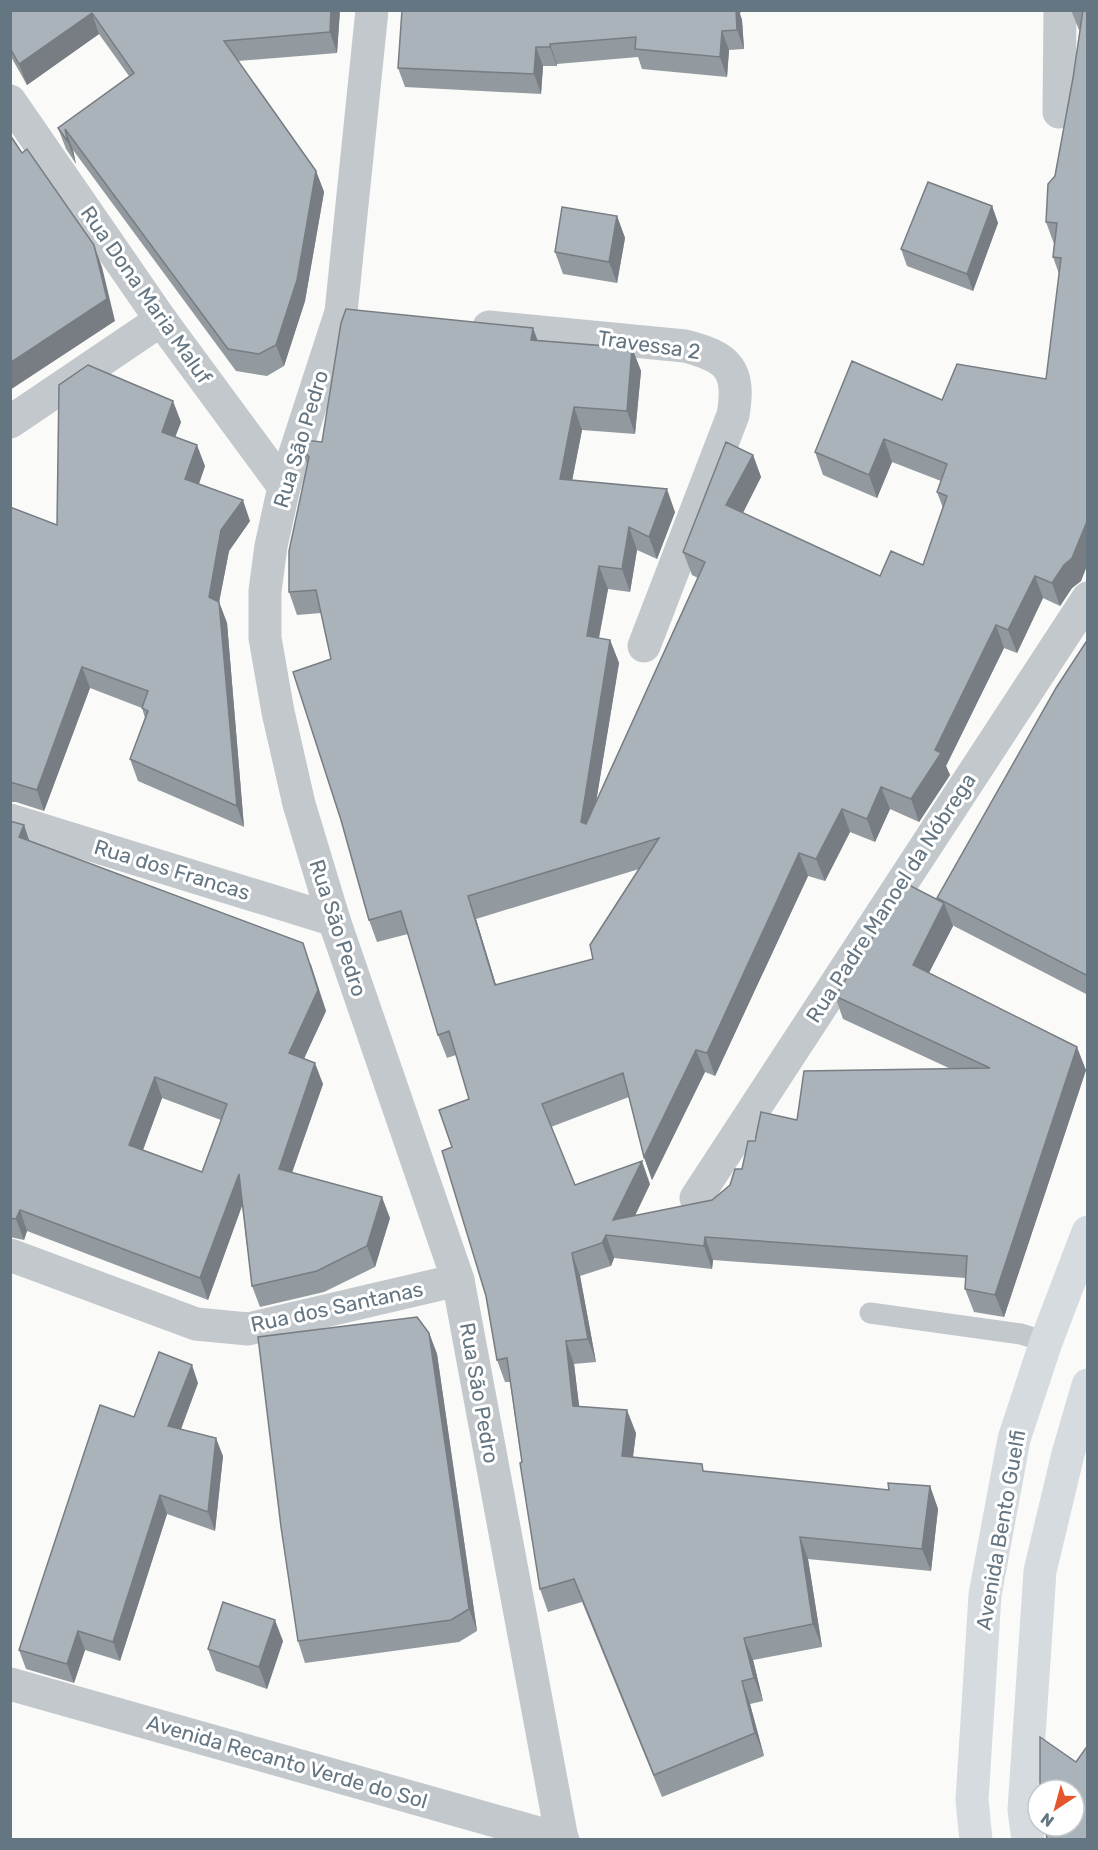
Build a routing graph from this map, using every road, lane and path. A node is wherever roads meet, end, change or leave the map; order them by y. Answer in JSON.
{"nodes":[{"id":1,"x":372,"y":10,"type":"edge"},
{"id":2,"x":1060,"y":10,"type":"edge"},
{"id":3,"x":10,"y":101,"type":"edge"},
{"id":4,"x":1059,"y":112,"type":"dead end"},
{"id":5,"x":161,"y":320,"type":"junction"},
{"id":6,"x":459,"y":324,"type":"edge"},
{"id":7,"x":10,"y":422,"type":"edge"},
{"id":8,"x":284,"y":487,"type":"junction"},
{"id":9,"x":1088,"y":598,"type":"edge"},
{"id":10,"x":644,"y":646,"type":"dead end"},
{"id":11,"x":10,"y":820,"type":"edge"},
{"id":12,"x":334,"y":920,"type":"junction"},
{"id":13,"x":696,"y":1198,"type":"dead end"},
{"id":14,"x":1088,"y":1232,"type":"edge"},
{"id":15,"x":10,"y":1255,"type":"edge"},
{"id":16,"x":458,"y":1280,"type":"junction"},
{"id":17,"x":870,"y":1313,"type":"dead end"},
{"id":18,"x":1046,"y":1342,"type":"junction"},
{"id":19,"x":1088,"y":1385,"type":"edge"},
{"id":20,"x":10,"y":1683,"type":"edge"},
{"id":21,"x":562,"y":1839,"type":"edge"},
{"id":22,"x":976,"y":1839,"type":"edge"},
{"id":23,"x":1028,"y":1839,"type":"edge"}],
"edges":[{"from":1,"to":8,"type":"street","name":"Rua São Pedro"},
{"from":2,"to":4,"type":"street"},
{"from":3,"to":5,"type":"street","name":"Rua Dona Maria Maluf"},
{"from":5,"to":7,"type":"street"},
{"from":5,"to":8,"type":"street","name":"Rua Dona Maria Maluf"},
{"from":6,"to":10,"type":"street","name":"Travessa 2"},
{"from":8,"to":12,"type":"street","name":"Rua São Pedro"},
{"from":9,"to":13,"type":"street","name":"Rua Padre Manoel da Nóbrega"},
{"from":11,"to":12,"type":"street","name":"Rua dos Francas"},
{"from":12,"to":16,"type":"street","name":"Rua São Pedro"},
{"from":14,"to":18,"type":"main road","name":"Avenida Bento Guelfi"},
{"from":15,"to":16,"type":"street","name":"Rua dos Santanas"},
{"from":16,"to":21,"type":"street","name":"Rua São Pedro"},
{"from":17,"to":18,"type":"lane"},
{"from":18,"to":22,"type":"main road","name":"Avenida Bento Guelfi"},
{"from":19,"to":23,"type":"main road"},
{"from":20,"to":21,"type":"street","name":"Avenida Recanto Verde do Sol"}]}
